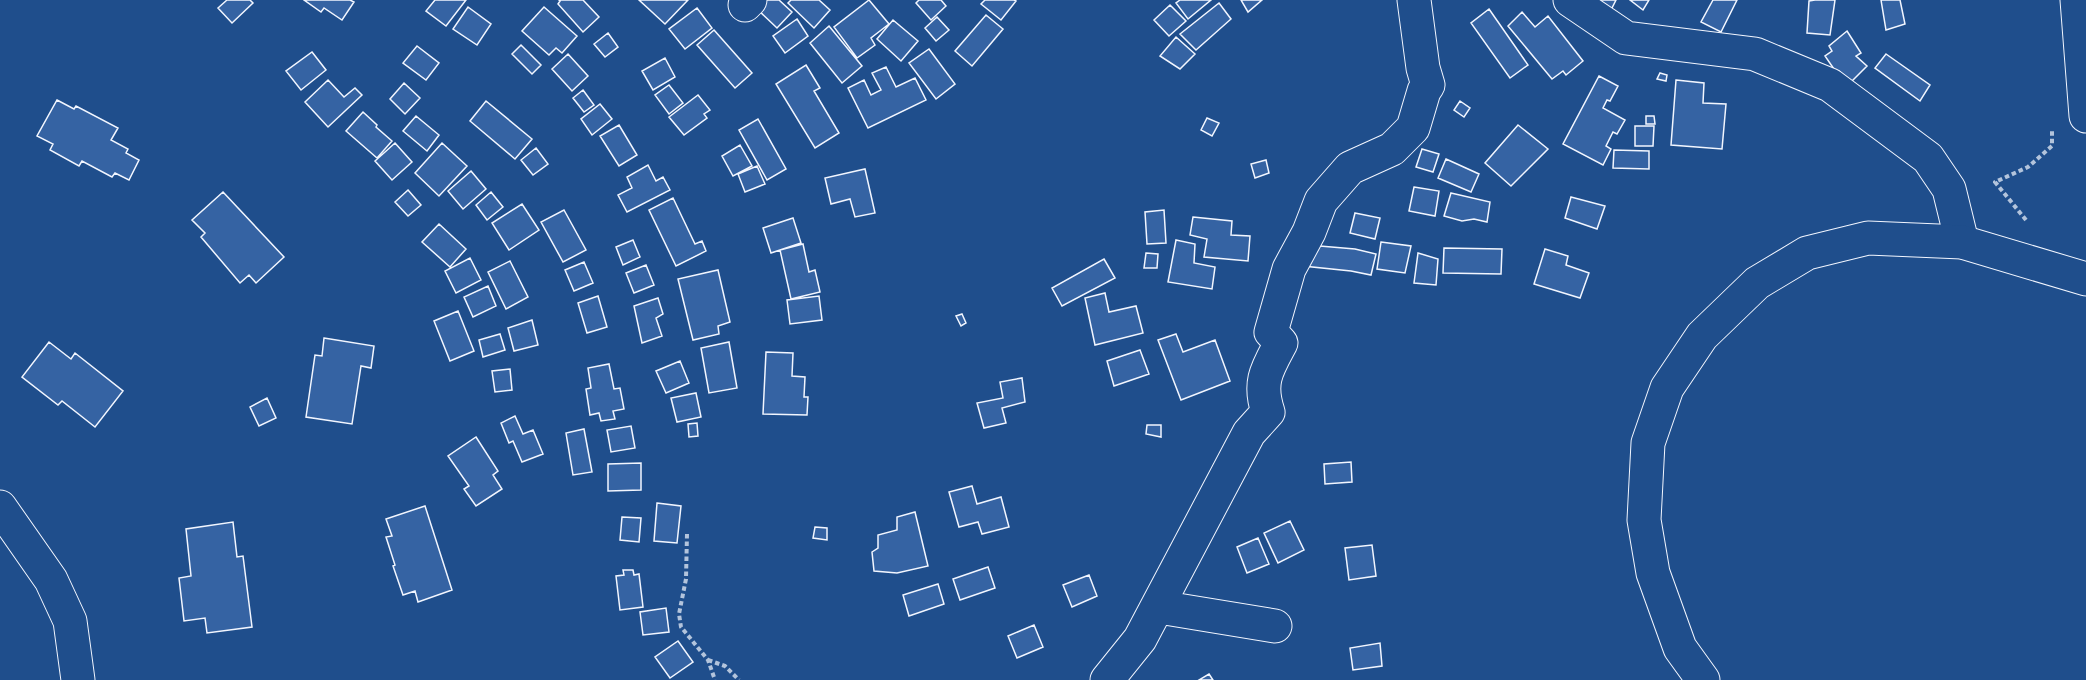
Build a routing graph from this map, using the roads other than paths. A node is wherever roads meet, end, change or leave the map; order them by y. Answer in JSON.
{"nodes":[{"id":1,"x":1414,"y":0,"type":"edge"},
{"id":2,"x":1570,"y":0,"type":"edge"},
{"id":3,"x":2077,"y":0,"type":"edge"},
{"id":4,"x":2086,"y":116,"type":"edge"},
{"id":5,"x":1962,"y":242,"type":"junction"},
{"id":6,"x":2086,"y":279,"type":"edge"},
{"id":7,"x":0,"y":507,"type":"edge"},
{"id":8,"x":1159,"y":607,"type":"junction"},
{"id":9,"x":1275,"y":626,"type":"dead end"},
{"id":10,"x":78,"y":680,"type":"edge"},
{"id":11,"x":1107,"y":680,"type":"edge"},
{"id":12,"x":1703,"y":680,"type":"edge"}],
"edges":[{"from":1,"to":8,"type":"street"},
{"from":2,"to":5,"type":"street"},
{"from":3,"to":4,"type":"street"},
{"from":5,"to":6,"type":"street"},
{"from":5,"to":12,"type":"street"},
{"from":7,"to":10,"type":"street"},
{"from":8,"to":9,"type":"street"},
{"from":8,"to":11,"type":"street"}]}
